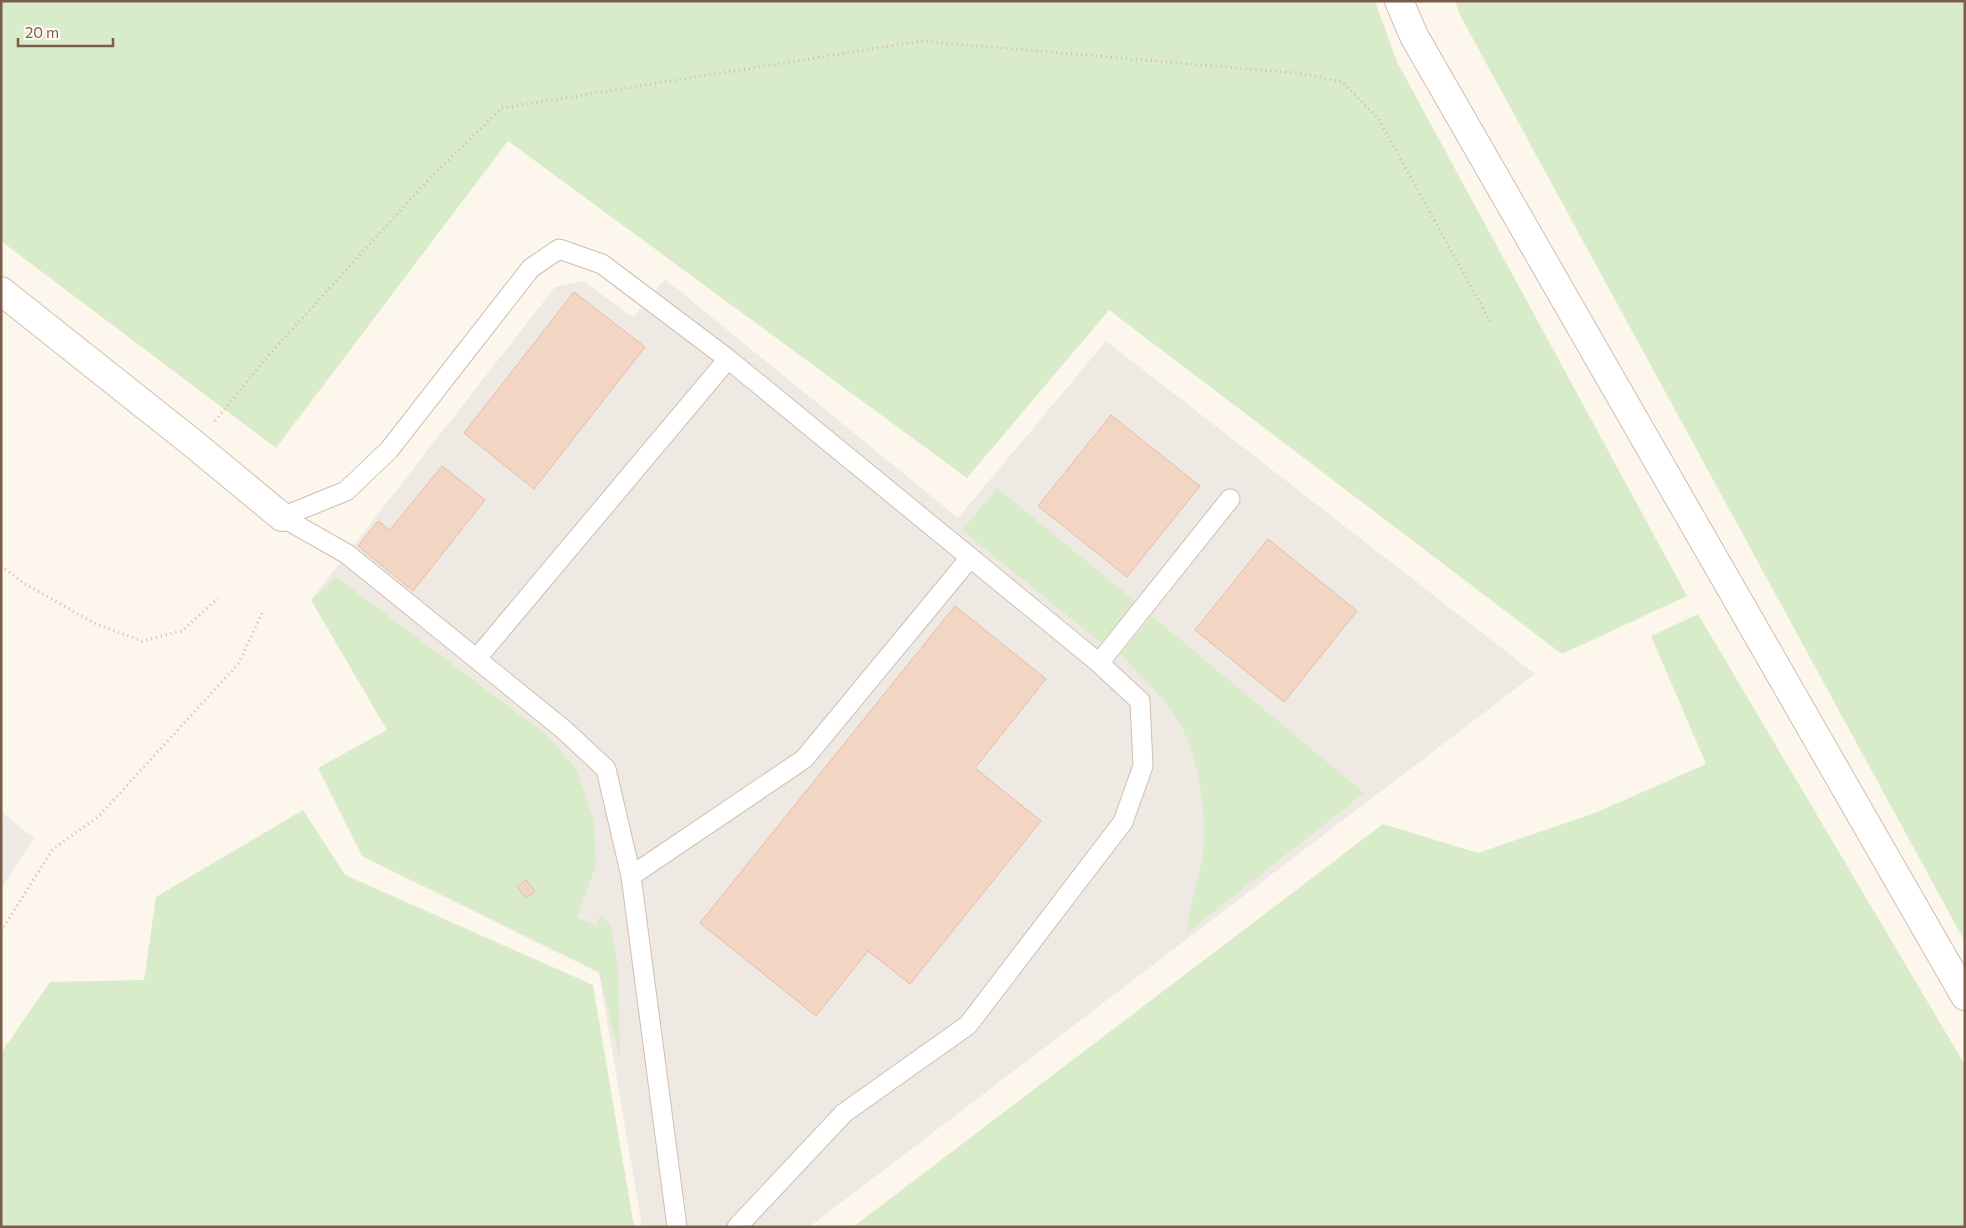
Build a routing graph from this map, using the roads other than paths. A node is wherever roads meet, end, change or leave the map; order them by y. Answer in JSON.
{"nodes":[{"id":1,"x":1399,"y":1,"type":"edge"},
{"id":2,"x":1,"y":291,"type":"edge"},
{"id":3,"x":728,"y":359,"type":"junction"},
{"id":4,"x":1230,"y":499,"type":"dead end"},
{"id":5,"x":282,"y":517,"type":"junction"},
{"id":6,"x":970,"y":558,"type":"junction"},
{"id":7,"x":477,"y":658,"type":"junction"},
{"id":8,"x":1099,"y":663,"type":"junction"},
{"id":9,"x":631,"y":876,"type":"junction"},
{"id":10,"x":1965,"y":996,"type":"edge"},
{"id":11,"x":677,"y":1227,"type":"edge"},
{"id":12,"x":737,"y":1227,"type":"edge"}],
"edges":[{"from":1,"to":10,"type":"street"},
{"from":2,"to":5,"type":"street"},
{"from":3,"to":5,"type":"lane"},
{"from":3,"to":6,"type":"lane"},
{"from":3,"to":7,"type":"lane"},
{"from":4,"to":8,"type":"lane"},
{"from":5,"to":7,"type":"lane"},
{"from":6,"to":8,"type":"lane"},
{"from":6,"to":9,"type":"lane"},
{"from":7,"to":9,"type":"lane"},
{"from":8,"to":12,"type":"lane"},
{"from":9,"to":11,"type":"lane"}]}
